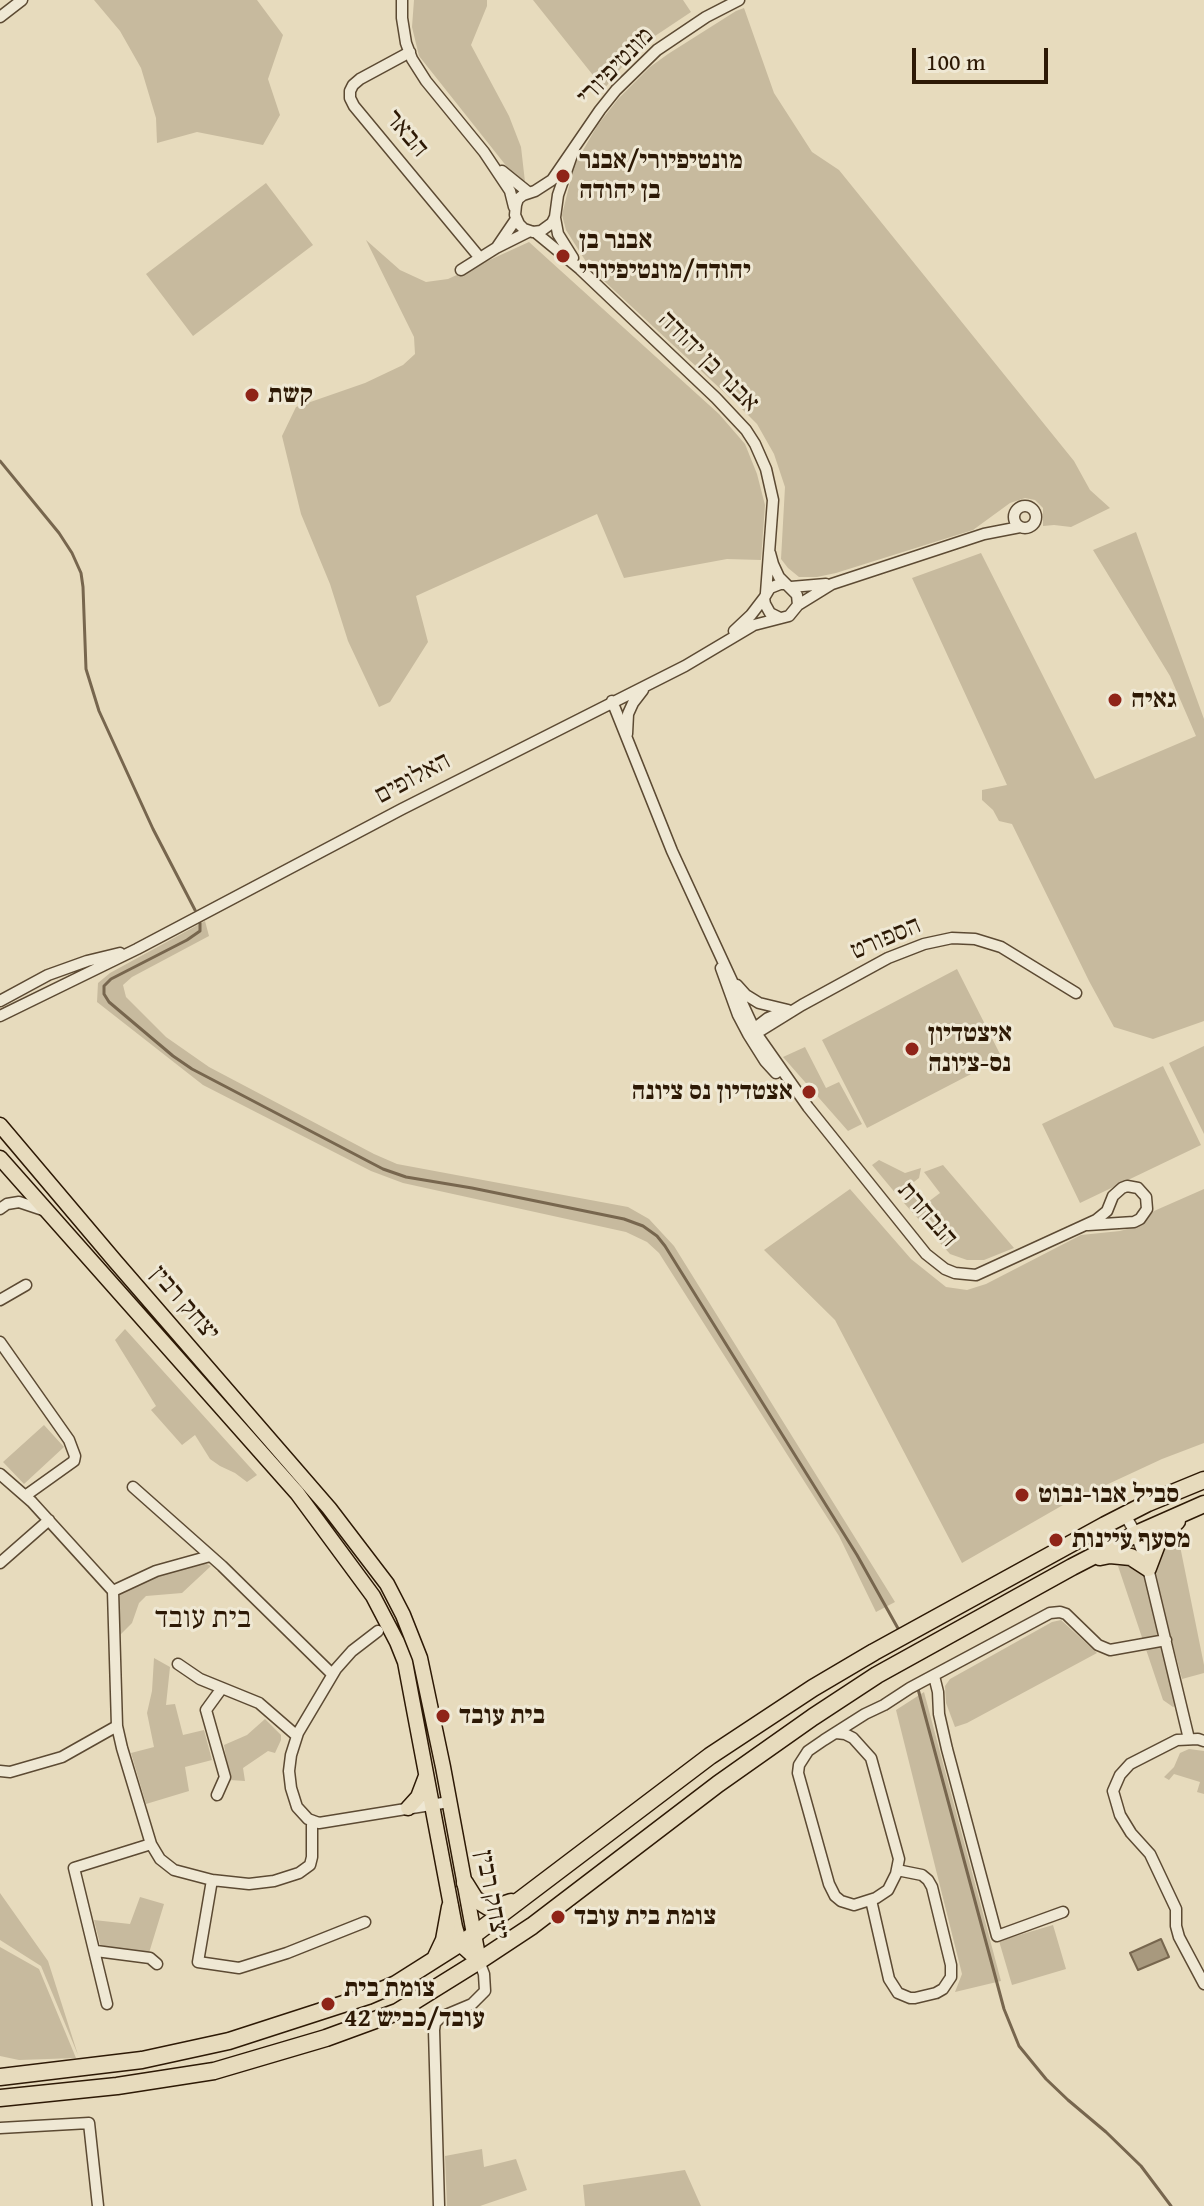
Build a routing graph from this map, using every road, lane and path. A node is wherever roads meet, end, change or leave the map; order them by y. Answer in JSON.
{"nodes":[{"id":1,"x":402,"y":0,"type":"edge"},
{"id":2,"x":739,"y":0,"type":"edge"},
{"id":3,"x":20,"y":2,"type":"edge"},
{"id":4,"x":0,"y":17,"type":"edge"},
{"id":5,"x":410,"y":52,"type":"junction"},
{"id":6,"x":574,"y":149,"type":"junction"},
{"id":7,"x":484,"y":152,"type":"junction"},
{"id":8,"x":532,"y":191,"type":"junction"},
{"id":9,"x":555,"y":214,"type":"junction"},
{"id":10,"x":515,"y":215,"type":"junction"},
{"id":11,"x":533,"y":232,"type":"junction"},
{"id":12,"x":496,"y":248,"type":"junction"},
{"id":13,"x":480,"y":258,"type":"junction"},
{"id":14,"x":580,"y":269,"type":"junction"},
{"id":15,"x":461,"y":270,"type":"dead end"},
{"id":16,"x":1014,"y":512,"type":"junction"},
{"id":17,"x":1020,"y":527,"type":"junction"},
{"id":18,"x":984,"y":534,"type":"junction"},
{"id":19,"x":770,"y":553,"type":"junction"},
{"id":20,"x":840,"y":582,"type":"junction"},
{"id":21,"x":788,"y":585,"type":"junction"},
{"id":22,"x":765,"y":596,"type":"junction"},
{"id":23,"x":798,"y":605,"type":"junction"},
{"id":24,"x":780,"y":618,"type":"junction"},
{"id":25,"x":711,"y":650,"type":"junction"},
{"id":26,"x":649,"y":685,"type":"junction"},
{"id":27,"x":612,"y":701,"type":"junction"},
{"id":28,"x":627,"y":740,"type":"junction"},
{"id":29,"x":713,"y":939,"type":"junction"},
{"id":30,"x":137,"y":949,"type":"junction"},
{"id":31,"x":731,"y":979,"type":"junction"},
{"id":32,"x":1076,"y":993,"type":"dead end"},
{"id":33,"x":0,"y":1001,"type":"edge"},
{"id":34,"x":802,"y":1005,"type":"junction"},
{"id":35,"x":788,"y":1010,"type":"junction"},
{"id":36,"x":0,"y":1016,"type":"edge"},
{"id":37,"x":775,"y":1023,"type":"junction"},
{"id":38,"x":752,"y":1031,"type":"junction"},
{"id":39,"x":769,"y":1053,"type":"junction"},
{"id":40,"x":808,"y":1107,"type":"junction"},
{"id":41,"x":0,"y":1125,"type":"edge"},
{"id":42,"x":0,"y":1158,"type":"edge"},
{"id":43,"x":1112,"y":1202,"type":"junction"},
{"id":44,"x":0,"y":1209,"type":"edge"},
{"id":45,"x":49,"y":1214,"type":"junction"},
{"id":46,"x":1128,"y":1222,"type":"junction"},
{"id":47,"x":1088,"y":1225,"type":"junction"},
{"id":48,"x":26,"y":1285,"type":"dead end"},
{"id":49,"x":0,"y":1300,"type":"edge"},
{"id":50,"x":0,"y":1343,"type":"edge"},
{"id":51,"x":0,"y":1474,"type":"edge"},
{"id":52,"x":1204,"y":1480,"type":"edge"},
{"id":53,"x":133,"y":1487,"type":"dead end"},
{"id":54,"x":25,"y":1496,"type":"junction"},
{"id":55,"x":1197,"y":1508,"type":"edge"},
{"id":56,"x":1125,"y":1515,"type":"junction"},
{"id":57,"x":49,"y":1520,"type":"junction"},
{"id":58,"x":1136,"y":1534,"type":"junction"},
{"id":59,"x":210,"y":1556,"type":"junction"},
{"id":60,"x":0,"y":1563,"type":"edge"},
{"id":61,"x":1072,"y":1567,"type":"junction"},
{"id":62,"x":1148,"y":1568,"type":"junction"},
{"id":63,"x":113,"y":1591,"type":"junction"},
{"id":64,"x":378,"y":1631,"type":"dead end"},
{"id":65,"x":1166,"y":1640,"type":"junction"},
{"id":66,"x":178,"y":1664,"type":"dead end"},
{"id":67,"x":332,"y":1674,"type":"junction"},
{"id":68,"x":934,"y":1676,"type":"junction"},
{"id":69,"x":222,"y":1688,"type":"junction"},
{"id":70,"x":860,"y":1718,"type":"junction"},
{"id":71,"x":117,"y":1726,"type":"junction"},
{"id":72,"x":836,"y":1733,"type":"junction"},
{"id":73,"x":297,"y":1736,"type":"junction"},
{"id":74,"x":1189,"y":1739,"type":"junction"},
{"id":75,"x":1204,"y":1741,"type":"edge"},
{"id":76,"x":856,"y":1742,"type":"junction"},
{"id":77,"x":0,"y":1771,"type":"edge"},
{"id":78,"x":427,"y":1772,"type":"junction"},
{"id":79,"x":217,"y":1795,"type":"dead end"},
{"id":80,"x":449,"y":1802,"type":"junction"},
{"id":81,"x":433,"y":1804,"type":"junction"},
{"id":82,"x":408,"y":1808,"type":"junction"},
{"id":83,"x":312,"y":1822,"type":"junction"},
{"id":84,"x":151,"y":1844,"type":"junction"},
{"id":85,"x":897,"y":1870,"type":"junction"},
{"id":86,"x":212,"y":1880,"type":"junction"},
{"id":87,"x":465,"y":1883,"type":"junction"},
{"id":88,"x":541,"y":1886,"type":"junction"},
{"id":89,"x":871,"y":1900,"type":"junction"},
{"id":90,"x":450,"y":1907,"type":"junction"},
{"id":91,"x":1063,"y":1912,"type":"dead end"},
{"id":92,"x":365,"y":1922,"type":"dead end"},
{"id":93,"x":475,"y":1934,"type":"junction"},
{"id":94,"x":460,"y":1944,"type":"junction"},
{"id":95,"x":96,"y":1951,"type":"junction"},
{"id":96,"x":435,"y":1960,"type":"junction"},
{"id":97,"x":479,"y":1961,"type":"junction"},
{"id":98,"x":157,"y":1964,"type":"dead end"},
{"id":99,"x":1204,"y":1984,"type":"edge"},
{"id":100,"x":107,"y":2004,"type":"dead end"},
{"id":101,"x":0,"y":2077,"type":"edge"},
{"id":102,"x":0,"y":2098,"type":"edge"},
{"id":103,"x":0,"y":2128,"type":"edge"},
{"id":104,"x":98,"y":2206,"type":"edge"},
{"id":105,"x":439,"y":2206,"type":"edge"}],
"edges":[{"from":1,"to":5,"type":"street"},
{"from":2,"to":6,"type":"street","name":"מונטיפיורי"},
{"from":3,"to":4,"type":"street"},
{"from":5,"to":7,"type":"street"},
{"from":5,"to":13,"type":"street","name":"הבאר"},
{"from":6,"to":8,"type":"street","name":"מונטיפיורי"},
{"from":6,"to":9,"type":"street","name":"מונטיפיורי"},
{"from":7,"to":8,"type":"street"},
{"from":7,"to":10,"type":"street"},
{"from":8,"to":9,"type":"street"},
{"from":8,"to":10,"type":"street"},
{"from":9,"to":11,"type":"street"},
{"from":9,"to":14,"type":"street","name":"אבנר בן יהודה"},
{"from":10,"to":11,"type":"street"},
{"from":10,"to":12,"type":"street"},
{"from":11,"to":12,"type":"street"},
{"from":11,"to":14,"type":"street","name":"אבנר בן יהודה"},
{"from":12,"to":13,"type":"street"},
{"from":13,"to":15,"type":"street"},
{"from":14,"to":19,"type":"street","name":"אבנר בן יהודה"},
{"from":16,"to":17,"type":"street"},
{"from":16,"to":17,"type":"street"},
{"from":16,"to":18,"type":"street"},
{"from":17,"to":18,"type":"street"},
{"from":18,"to":20,"type":"street"},
{"from":19,"to":21,"type":"street"},
{"from":19,"to":22,"type":"street","name":"אבנר בן יהודה"},
{"from":20,"to":21,"type":"street"},
{"from":20,"to":23,"type":"street"},
{"from":21,"to":22,"type":"street"},
{"from":21,"to":23,"type":"street"},
{"from":22,"to":24,"type":"street"},
{"from":22,"to":25,"type":"street","name":"האלופים"},
{"from":23,"to":24,"type":"street"},
{"from":24,"to":25,"type":"street","name":"האלופים"},
{"from":25,"to":26,"type":"street","name":"האלופים"},
{"from":26,"to":27,"type":"street","name":"האלופים"},
{"from":26,"to":28,"type":"street"},
{"from":27,"to":28,"type":"street","name":"הנבחרת"},
{"from":27,"to":30,"type":"street","name":"האלופים"},
{"from":28,"to":29,"type":"street","name":"הנבחרת"},
{"from":29,"to":31,"type":"street","name":"הנבחרת"},
{"from":29,"to":38,"type":"street","name":"הנבחרת"},
{"from":30,"to":33,"type":"street","name":"האלופים"},
{"from":30,"to":36,"type":"street","name":"האלופים"},
{"from":31,"to":35,"type":"street"},
{"from":31,"to":38,"type":"street","name":"הנבחרת"},
{"from":32,"to":34,"type":"street","name":"הספורט"},
{"from":34,"to":35,"type":"street","name":"הספורט"},
{"from":34,"to":37,"type":"street","name":"הספורט"},
{"from":35,"to":38,"type":"street","name":"הספורט"},
{"from":37,"to":38,"type":"street","name":"הספורט"},
{"from":37,"to":39,"type":"street"},
{"from":38,"to":39,"type":"street","name":"הנבחרת"},
{"from":38,"to":40,"type":"street","name":"הנבחרת"},
{"from":39,"to":40,"type":"street","name":"הנבחרת"},
{"from":40,"to":47,"type":"street","name":"הנבחרת"},
{"from":41,"to":80,"type":"main road","name":"יצחק רבין"},
{"from":42,"to":45,"type":"main road","name":"יצחק רבין"},
{"from":43,"to":46,"type":"street"},
{"from":43,"to":46,"type":"street"},
{"from":43,"to":47,"type":"street","name":"הנבחרת"},
{"from":44,"to":45,"type":"street"},
{"from":45,"to":78,"type":"main road","name":"יצחק רבין"},
{"from":46,"to":47,"type":"street","name":"הנבחרת"},
{"from":48,"to":49,"type":"street"},
{"from":50,"to":54,"type":"street"},
{"from":51,"to":54,"type":"street"},
{"from":52,"to":56,"type":"highway"},
{"from":53,"to":59,"type":"street"},
{"from":54,"to":57,"type":"street"},
{"from":55,"to":58,"type":"highway"},
{"from":55,"to":62,"type":"highway"},
{"from":56,"to":58,"type":"street"},
{"from":56,"to":88,"type":"highway"},
{"from":57,"to":60,"type":"street"},
{"from":57,"to":63,"type":"street"},
{"from":58,"to":61,"type":"highway"},
{"from":58,"to":62,"type":"street"},
{"from":59,"to":63,"type":"street"},
{"from":59,"to":67,"type":"street"},
{"from":61,"to":62,"type":"highway"},
{"from":61,"to":97,"type":"highway"},
{"from":62,"to":65,"type":"street"},
{"from":63,"to":71,"type":"street"},
{"from":64,"to":67,"type":"street"},
{"from":65,"to":68,"type":"street"},
{"from":65,"to":74,"type":"street"},
{"from":66,"to":69,"type":"street"},
{"from":67,"to":73,"type":"street"},
{"from":68,"to":70,"type":"street"},
{"from":68,"to":91,"type":"street"},
{"from":69,"to":73,"type":"street"},
{"from":69,"to":79,"type":"street"},
{"from":70,"to":72,"type":"street"},
{"from":70,"to":76,"type":"street"},
{"from":71,"to":77,"type":"street"},
{"from":71,"to":84,"type":"street"},
{"from":72,"to":76,"type":"street"},
{"from":72,"to":89,"type":"street"},
{"from":73,"to":83,"type":"street"},
{"from":74,"to":75,"type":"street"},
{"from":74,"to":99,"type":"street"},
{"from":76,"to":85,"type":"street"},
{"from":78,"to":81,"type":"main road","name":"יצחק רבין"},
{"from":78,"to":82,"type":"main road"},
{"from":80,"to":81,"type":"street"},
{"from":80,"to":87,"type":"main road","name":"יצחק רבין"},
{"from":81,"to":82,"type":"street"},
{"from":81,"to":90,"type":"main road","name":"יצחק רבין"},
{"from":82,"to":83,"type":"street"},
{"from":83,"to":86,"type":"street"},
{"from":84,"to":86,"type":"street"},
{"from":84,"to":95,"type":"street"},
{"from":85,"to":89,"type":"street"},
{"from":85,"to":89,"type":"street"},
{"from":86,"to":92,"type":"street"},
{"from":87,"to":88,"type":"highway"},
{"from":87,"to":93,"type":"main road","name":"יצחק רבין"},
{"from":88,"to":93,"type":"highway"},
{"from":90,"to":94,"type":"main road","name":"יצחק רבין"},
{"from":90,"to":96,"type":"highway"},
{"from":93,"to":94,"type":"highway"},
{"from":93,"to":97,"type":"main road","name":"יצחק רבין"},
{"from":94,"to":96,"type":"highway"},
{"from":94,"to":97,"type":"main road","name":"יצחק רבין"},
{"from":95,"to":98,"type":"street"},
{"from":95,"to":100,"type":"street"},
{"from":96,"to":101,"type":"highway"},
{"from":97,"to":102,"type":"highway"},
{"from":97,"to":105,"type":"street"},
{"from":103,"to":104,"type":"street"}]}
